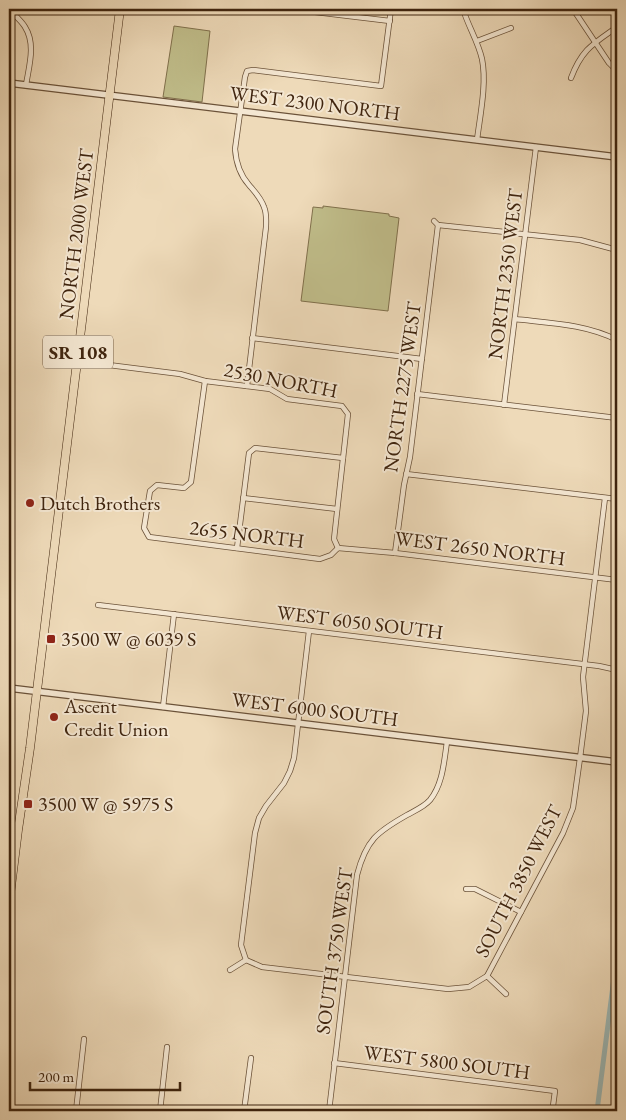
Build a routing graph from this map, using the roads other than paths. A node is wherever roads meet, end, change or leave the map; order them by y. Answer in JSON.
{"nodes":[{"id":1,"x":11,"y":9,"type":"edge"},
{"id":2,"x":120,"y":9,"type":"edge"},
{"id":3,"x":290,"y":9,"type":"edge"},
{"id":4,"x":392,"y":9,"type":"edge"},
{"id":5,"x":463,"y":9,"type":"edge"},
{"id":6,"x":573,"y":9,"type":"edge"},
{"id":7,"x":390,"y":21,"type":"junction"},
{"id":8,"x":617,"y":27,"type":"edge"},
{"id":9,"x":511,"y":28,"type":"dead end"},
{"id":10,"x":477,"y":41,"type":"junction"},
{"id":11,"x":595,"y":42,"type":"junction"},
{"id":12,"x":617,"y":71,"type":"edge"},
{"id":13,"x":571,"y":78,"type":"dead end"},
{"id":14,"x":9,"y":83,"type":"edge"},
{"id":15,"x":26,"y":85,"type":"junction"},
{"id":16,"x":109,"y":95,"type":"junction"},
{"id":17,"x":240,"y":110,"type":"junction"},
{"id":18,"x":477,"y":140,"type":"junction"},
{"id":19,"x":536,"y":147,"type":"junction"},
{"id":20,"x":617,"y":157,"type":"edge"},
{"id":21,"x":525,"y":234,"type":"junction"},
{"id":22,"x":617,"y":250,"type":"edge"},
{"id":23,"x":515,"y":319,"type":"junction"},
{"id":24,"x":252,"y":338,"type":"junction"},
{"id":25,"x":617,"y":340,"type":"edge"},
{"id":26,"x":422,"y":359,"type":"junction"},
{"id":27,"x":77,"y":361,"type":"junction"},
{"id":28,"x":205,"y":381,"type":"junction"},
{"id":29,"x":247,"y":386,"type":"junction"},
{"id":30,"x":417,"y":394,"type":"junction"},
{"id":31,"x":504,"y":404,"type":"junction"},
{"id":32,"x":617,"y":418,"type":"edge"},
{"id":33,"x":343,"y":458,"type":"junction"},
{"id":34,"x":406,"y":474,"type":"junction"},
{"id":35,"x":243,"y":498,"type":"junction"},
{"id":36,"x":605,"y":498,"type":"junction"},
{"id":37,"x":617,"y":499,"type":"edge"},
{"id":38,"x":337,"y":509,"type":"junction"},
{"id":39,"x":237,"y":548,"type":"junction"},
{"id":40,"x":338,"y":548,"type":"junction"},
{"id":41,"x":395,"y":553,"type":"junction"},
{"id":42,"x":595,"y":577,"type":"junction"},
{"id":43,"x":617,"y":580,"type":"edge"},
{"id":44,"x":98,"y":605,"type":"dead end"},
{"id":45,"x":174,"y":614,"type":"junction"},
{"id":46,"x":309,"y":631,"type":"junction"},
{"id":47,"x":584,"y":664,"type":"junction"},
{"id":48,"x":617,"y":670,"type":"edge"},
{"id":49,"x":9,"y":688,"type":"edge"},
{"id":50,"x":36,"y":692,"type":"junction"},
{"id":51,"x":163,"y":707,"type":"junction"},
{"id":52,"x":299,"y":724,"type":"junction"},
{"id":53,"x":447,"y":742,"type":"junction"},
{"id":54,"x":580,"y":758,"type":"junction"},
{"id":55,"x":617,"y":762,"type":"edge"},
{"id":56,"x":9,"y":829,"type":"edge"},
{"id":57,"x":18,"y":830,"type":"junction"},
{"id":58,"x":466,"y":889,"type":"dead end"},
{"id":59,"x":9,"y":903,"type":"edge"},
{"id":60,"x":521,"y":912,"type":"junction"},
{"id":61,"x":246,"y":960,"type":"junction"},
{"id":62,"x":230,"y":970,"type":"dead end"},
{"id":63,"x":345,"y":976,"type":"junction"},
{"id":64,"x":487,"y":976,"type":"junction"},
{"id":65,"x":506,"y":994,"type":"dead end"},
{"id":66,"x":84,"y":1038,"type":"dead end"},
{"id":67,"x":167,"y":1047,"type":"dead end"},
{"id":68,"x":251,"y":1058,"type":"dead end"},
{"id":69,"x":334,"y":1063,"type":"junction"},
{"id":70,"x":76,"y":1111,"type":"edge"},
{"id":71,"x":160,"y":1111,"type":"edge"},
{"id":72,"x":244,"y":1111,"type":"edge"},
{"id":73,"x":328,"y":1111,"type":"edge"},
{"id":74,"x":548,"y":1111,"type":"edge"}],
"edges":[{"from":1,"to":15,"type":"street"},
{"from":2,"to":16,"type":"main road","name":"NORTH 2000 WEST","number":"SR 108"},
{"from":3,"to":7,"type":"street"},
{"from":4,"to":7,"type":"street"},
{"from":5,"to":10,"type":"street"},
{"from":6,"to":11,"type":"street"},
{"from":7,"to":17,"type":"street"},
{"from":8,"to":11,"type":"street"},
{"from":9,"to":10,"type":"street"},
{"from":10,"to":18,"type":"street"},
{"from":11,"to":12,"type":"street"},
{"from":11,"to":13,"type":"street"},
{"from":14,"to":15,"type":"street","name":"WEST 2300 NORTH"},
{"from":15,"to":16,"type":"street","name":"WEST 2300 NORTH"},
{"from":16,"to":17,"type":"street","name":"WEST 2300 NORTH"},
{"from":16,"to":27,"type":"main road","name":"NORTH 2000 WEST","number":"SR 108"},
{"from":17,"to":18,"type":"street","name":"WEST 2300 NORTH"},
{"from":17,"to":24,"type":"street"},
{"from":18,"to":19,"type":"street","name":"WEST 2300 NORTH"},
{"from":19,"to":20,"type":"street","name":"WEST 2300 NORTH"},
{"from":19,"to":21,"type":"street","name":"NORTH 2350 WEST"},
{"from":21,"to":22,"type":"street"},
{"from":21,"to":23,"type":"street","name":"NORTH 2350 WEST"},
{"from":21,"to":26,"type":"street","name":"NORTH 2275 WEST"},
{"from":23,"to":25,"type":"street"},
{"from":23,"to":31,"type":"street","name":"NORTH 2350 WEST"},
{"from":24,"to":26,"type":"street"},
{"from":24,"to":29,"type":"street"},
{"from":26,"to":30,"type":"street","name":"NORTH 2275 WEST"},
{"from":27,"to":28,"type":"street","name":"2530 NORTH"},
{"from":27,"to":50,"type":"main road","name":"NORTH 2000 WEST","number":"SR 108"},
{"from":28,"to":29,"type":"street","name":"2530 NORTH"},
{"from":28,"to":39,"type":"street","name":"2655 NORTH"},
{"from":29,"to":33,"type":"street","name":"2530 NORTH"},
{"from":30,"to":31,"type":"street"},
{"from":30,"to":34,"type":"street","name":"NORTH 2275 WEST"},
{"from":31,"to":32,"type":"street"},
{"from":33,"to":35,"type":"street"},
{"from":33,"to":38,"type":"street"},
{"from":34,"to":36,"type":"street"},
{"from":34,"to":41,"type":"street","name":"NORTH 2275 WEST"},
{"from":35,"to":38,"type":"street"},
{"from":35,"to":39,"type":"street"},
{"from":36,"to":37,"type":"street"},
{"from":36,"to":42,"type":"street","name":"SOUTH 3850 WEST"},
{"from":38,"to":40,"type":"street"},
{"from":39,"to":40,"type":"street","name":"2655 NORTH"},
{"from":40,"to":41,"type":"street","name":"WEST 2650 NORTH"},
{"from":41,"to":42,"type":"street","name":"WEST 2650 NORTH"},
{"from":42,"to":43,"type":"street","name":"WEST 2650 NORTH"},
{"from":42,"to":47,"type":"street","name":"SOUTH 3850 WEST"},
{"from":44,"to":45,"type":"street","name":"WEST 6050 SOUTH"},
{"from":45,"to":46,"type":"street","name":"WEST 6050 SOUTH"},
{"from":45,"to":51,"type":"street"},
{"from":46,"to":47,"type":"street","name":"WEST 6050 SOUTH"},
{"from":46,"to":52,"type":"street"},
{"from":47,"to":48,"type":"street","name":"WEST 6050 SOUTH"},
{"from":47,"to":54,"type":"street","name":"SOUTH 3850 WEST"},
{"from":49,"to":50,"type":"street","name":"WEST 6000 SOUTH"},
{"from":50,"to":51,"type":"street","name":"WEST 6000 SOUTH"},
{"from":50,"to":57,"type":"main road","number":"SR 108"},
{"from":51,"to":52,"type":"street","name":"WEST 6000 SOUTH"},
{"from":52,"to":53,"type":"street","name":"WEST 6000 SOUTH"},
{"from":52,"to":61,"type":"street"},
{"from":53,"to":54,"type":"street","name":"WEST 6000 SOUTH"},
{"from":53,"to":63,"type":"street","name":"SOUTH 3750 WEST"},
{"from":54,"to":55,"type":"street","name":"WEST 6000 SOUTH"},
{"from":54,"to":60,"type":"street","name":"SOUTH 3850 WEST"},
{"from":56,"to":57,"type":"street"},
{"from":57,"to":59,"type":"main road","number":"SR 108"},
{"from":58,"to":60,"type":"street"},
{"from":60,"to":64,"type":"street","name":"SOUTH 3850 WEST"},
{"from":61,"to":62,"type":"street"},
{"from":61,"to":63,"type":"street"},
{"from":63,"to":64,"type":"street"},
{"from":63,"to":69,"type":"street","name":"SOUTH 3750 WEST"},
{"from":64,"to":65,"type":"street"},
{"from":66,"to":70,"type":"street"},
{"from":67,"to":71,"type":"street"},
{"from":68,"to":72,"type":"street"},
{"from":69,"to":73,"type":"street","name":"SOUTH 3750 WEST"},
{"from":69,"to":74,"type":"street","name":"WEST 5800 SOUTH"}]}
